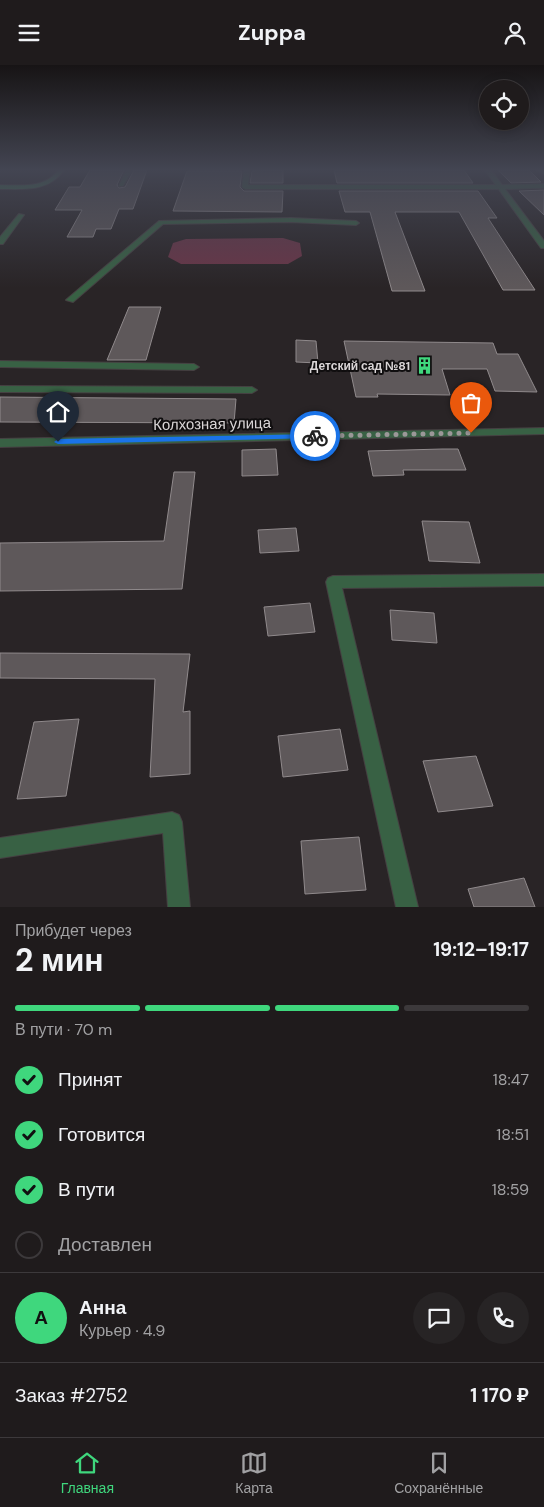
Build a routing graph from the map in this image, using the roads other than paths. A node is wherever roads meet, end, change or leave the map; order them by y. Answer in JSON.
{"nodes":[{"id":1,"x":517,"y":209,"type":"edge"},
{"id":2,"x":21,"y":215,"type":"dead end"},
{"id":3,"x":356,"y":223,"type":"dead end"},
{"id":4,"x":0,"y":242,"type":"edge"},
{"id":5,"x":543,"y":244,"type":"edge"},
{"id":6,"x":70,"y":300,"type":"dead end"},
{"id":7,"x":0,"y":364,"type":"edge"},
{"id":8,"x":194,"y":367,"type":"dead end"},
{"id":9,"x":0,"y":389,"type":"edge"},
{"id":10,"x":252,"y":390,"type":"dead end"},
{"id":11,"x":544,"y":431,"type":"edge"},
{"id":12,"x":0,"y":443,"type":"edge"},
{"id":13,"x":544,"y":580,"type":"edge"},
{"id":14,"x":0,"y":848,"type":"edge"},
{"id":15,"x":179,"y":907,"type":"edge"},
{"id":16,"x":407,"y":907,"type":"edge"}],
"edges":[{"from":1,"to":5,"type":"street"},
{"from":2,"to":4,"type":"street"},
{"from":3,"to":6,"type":"street"},
{"from":7,"to":8,"type":"street"},
{"from":9,"to":10,"type":"street"},
{"from":11,"to":12,"type":"street","name":"Колхозная улица"},
{"from":13,"to":16,"type":"street"},
{"from":14,"to":15,"type":"street"}]}
